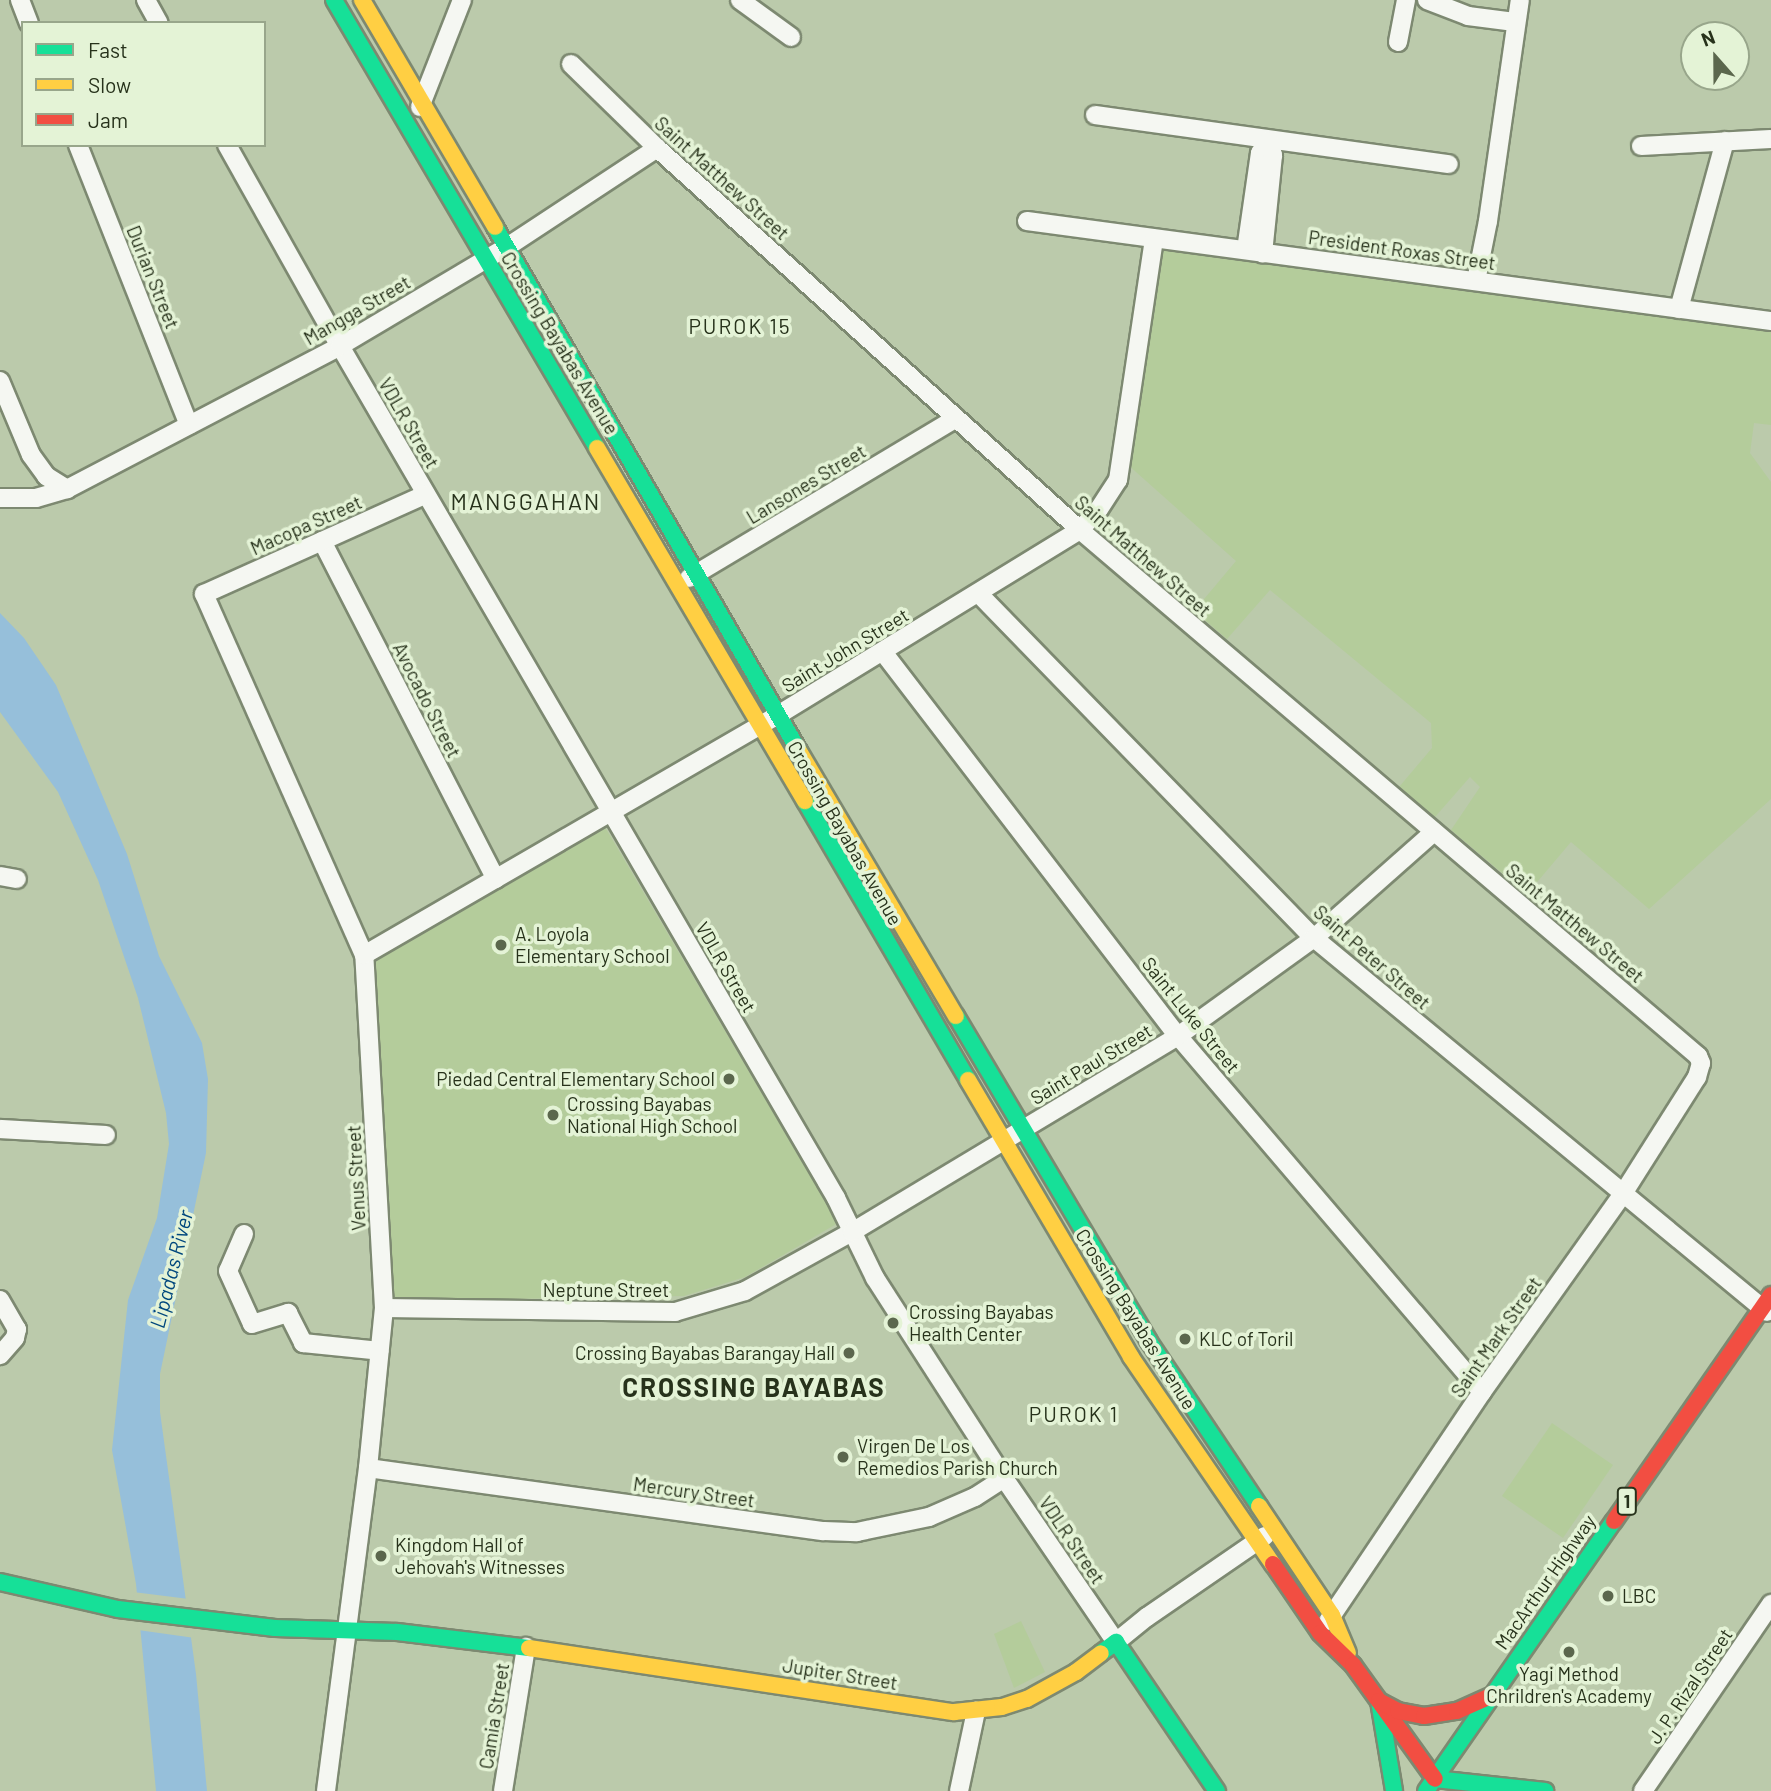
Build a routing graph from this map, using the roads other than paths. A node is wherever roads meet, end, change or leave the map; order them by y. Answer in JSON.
{"nodes":[{"id":1,"x":20,"y":0,"type":"edge"},
{"id":2,"x":146,"y":0,"type":"edge"},
{"id":3,"x":334,"y":0,"type":"edge"},
{"id":4,"x":362,"y":0,"type":"edge"},
{"id":5,"x":462,"y":0,"type":"edge"},
{"id":6,"x":740,"y":0,"type":"edge"},
{"id":7,"x":1406,"y":0,"type":"edge"},
{"id":8,"x":1427,"y":0,"type":"edge"},
{"id":9,"x":1520,"y":0,"type":"edge"},
{"id":10,"x":28,"y":21,"type":"edge"},
{"id":11,"x":158,"y":21,"type":"edge"},
{"id":12,"x":1515,"y":23,"type":"junction"},
{"id":13,"x":791,"y":37,"type":"dead end"},
{"id":14,"x":1398,"y":42,"type":"dead end"},
{"id":15,"x":571,"y":64,"type":"dead end"},
{"id":16,"x":422,"y":103,"type":"junction"},
{"id":17,"x":1095,"y":115,"type":"dead end"},
{"id":18,"x":410,"y":129,"type":"junction"},
{"id":19,"x":1771,"y":139,"type":"edge"},
{"id":20,"x":1269,"y":141,"type":"junction"},
{"id":21,"x":1725,"y":141,"type":"junction"},
{"id":22,"x":1641,"y":146,"type":"dead end"},
{"id":23,"x":79,"y":147,"type":"edge"},
{"id":24,"x":228,"y":147,"type":"edge"},
{"id":25,"x":657,"y":148,"type":"junction"},
{"id":26,"x":1449,"y":164,"type":"dead end"},
{"id":27,"x":1027,"y":221,"type":"dead end"},
{"id":28,"x":1154,"y":239,"type":"junction"},
{"id":29,"x":507,"y":247,"type":"junction"},
{"id":30,"x":1254,"y":251,"type":"junction"},
{"id":31,"x":486,"y":259,"type":"junction"},
{"id":32,"x":1476,"y":281,"type":"junction"},
{"id":33,"x":1679,"y":309,"type":"junction"},
{"id":34,"x":1771,"y":321,"type":"edge"},
{"id":35,"x":340,"y":346,"type":"junction"},
{"id":36,"x":0,"y":381,"type":"edge"},
{"id":37,"x":956,"y":418,"type":"junction"},
{"id":38,"x":189,"y":425,"type":"junction"},
{"id":39,"x":67,"y":489,"type":"junction"},
{"id":40,"x":426,"y":494,"type":"junction"},
{"id":41,"x":0,"y":498,"type":"edge"},
{"id":42,"x":1080,"y":530,"type":"junction"},
{"id":43,"x":322,"y":541,"type":"junction"},
{"id":44,"x":697,"y":573,"type":"junction"},
{"id":45,"x":677,"y":585,"type":"junction"},
{"id":46,"x":204,"y":594,"type":"joint"},
{"id":47,"x":979,"y":594,"type":"junction"},
{"id":48,"x":883,"y":652,"type":"junction"},
{"id":49,"x":778,"y":715,"type":"junction"},
{"id":50,"x":758,"y":726,"type":"junction"},
{"id":51,"x":611,"y":812,"type":"junction"},
{"id":52,"x":1434,"y":832,"type":"junction"},
{"id":53,"x":496,"y":879,"type":"junction"},
{"id":54,"x":1314,"y":938,"type":"junction"},
{"id":55,"x":364,"y":955,"type":"junction"},
{"id":56,"x":1178,"y":1036,"type":"junction"},
{"id":57,"x":1701,"y":1063,"type":"joint"},
{"id":58,"x":0,"y":1129,"type":"edge"},
{"id":59,"x":1024,"y":1129,"type":"junction"},
{"id":60,"x":106,"y":1135,"type":"dead end"},
{"id":61,"x":1003,"y":1142,"type":"junction"},
{"id":62,"x":1622,"y":1195,"type":"junction"},
{"id":63,"x":852,"y":1232,"type":"junction"},
{"id":64,"x":244,"y":1234,"type":"dead end"},
{"id":65,"x":0,"y":1300,"type":"edge"},
{"id":66,"x":1768,"y":1306,"type":"edge"},
{"id":67,"x":384,"y":1308,"type":"junction"},
{"id":68,"x":380,"y":1351,"type":"junction"},
{"id":69,"x":0,"y":1355,"type":"edge"},
{"id":70,"x":1482,"y":1392,"type":"junction"},
{"id":71,"x":368,"y":1468,"type":"junction"},
{"id":72,"x":1004,"y":1478,"type":"junction"},
{"id":73,"x":1275,"y":1530,"type":"junction"},
{"id":74,"x":1258,"y":1542,"type":"junction"},
{"id":75,"x":0,"y":1581,"type":"edge"},
{"id":76,"x":1771,"y":1604,"type":"edge"},
{"id":77,"x":1332,"y":1615,"type":"junction"},
{"id":78,"x":348,"y":1631,"type":"junction"},
{"id":79,"x":1320,"y":1633,"type":"junction"},
{"id":80,"x":1116,"y":1642,"type":"junction"},
{"id":81,"x":526,"y":1647,"type":"junction"},
{"id":82,"x":1353,"y":1665,"type":"junction"},
{"id":83,"x":1493,"y":1695,"type":"junction"},
{"id":84,"x":1379,"y":1701,"type":"junction"},
{"id":85,"x":976,"y":1711,"type":"junction"},
{"id":86,"x":1435,"y":1787,"type":"edge"},
{"id":87,"x":1469,"y":1787,"type":"edge"},
{"id":88,"x":1215,"y":1790,"type":"edge"},
{"id":89,"x":326,"y":1791,"type":"edge"},
{"id":90,"x":503,"y":1791,"type":"edge"},
{"id":91,"x":959,"y":1791,"type":"edge"},
{"id":92,"x":1394,"y":1791,"type":"edge"},
{"id":93,"x":1545,"y":1791,"type":"edge"},
{"id":94,"x":1643,"y":1791,"type":"edge"}],
"edges":[{"from":1,"to":10,"type":"street"},
{"from":2,"to":11,"type":"street"},
{"from":3,"to":18,"type":"main road","name":"Crossing Bayabas Avenue"},
{"from":4,"to":16,"type":"main road","name":"Crossing Bayabas Avenue"},
{"from":5,"to":16,"type":"street"},
{"from":6,"to":13,"type":"street"},
{"from":7,"to":14,"type":"street"},
{"from":8,"to":12,"type":"street"},
{"from":9,"to":12,"type":"street"},
{"from":12,"to":32,"type":"street"},
{"from":15,"to":25,"type":"street","name":"Saint Matthew Street"},
{"from":16,"to":18,"type":"street"},
{"from":16,"to":29,"type":"main road","name":"Crossing Bayabas Avenue"},
{"from":17,"to":20,"type":"street"},
{"from":18,"to":31,"type":"main road","name":"Crossing Bayabas Avenue"},
{"from":19,"to":21,"type":"street"},
{"from":20,"to":26,"type":"street"},
{"from":20,"to":30,"type":"street"},
{"from":21,"to":22,"type":"street"},
{"from":21,"to":33,"type":"street"},
{"from":23,"to":38,"type":"street","name":"Durian Street"},
{"from":24,"to":35,"type":"street","name":"VDLR Street"},
{"from":25,"to":29,"type":"street","name":"Mangga Street"},
{"from":25,"to":37,"type":"street","name":"Saint Matthew Street"},
{"from":27,"to":28,"type":"street","name":"President Roxas Street"},
{"from":28,"to":30,"type":"street","name":"President Roxas Street"},
{"from":28,"to":42,"type":"street","name":"Saint John Street"},
{"from":29,"to":31,"type":"street","name":"Mangga Street"},
{"from":29,"to":44,"type":"main road","name":"Crossing Bayabas Avenue"},
{"from":30,"to":32,"type":"street","name":"President Roxas Street"},
{"from":31,"to":35,"type":"street","name":"Mangga Street"},
{"from":31,"to":45,"type":"main road","name":"Crossing Bayabas Avenue"},
{"from":32,"to":33,"type":"street","name":"President Roxas Street"},
{"from":33,"to":34,"type":"street","name":"President Roxas Street"},
{"from":35,"to":38,"type":"street","name":"Mangga Street"},
{"from":35,"to":40,"type":"street","name":"VDLR Street"},
{"from":36,"to":39,"type":"street"},
{"from":37,"to":42,"type":"street","name":"Saint Matthew Street"},
{"from":37,"to":44,"type":"street","name":"Lansones Street"},
{"from":38,"to":39,"type":"street","name":"Mangga Street"},
{"from":39,"to":41,"type":"street","name":"Mangga Street"},
{"from":40,"to":43,"type":"street","name":"Macopa Street"},
{"from":40,"to":51,"type":"street","name":"VDLR Street"},
{"from":42,"to":47,"type":"street","name":"Saint John Street"},
{"from":42,"to":52,"type":"street","name":"Saint Matthew Street"},
{"from":43,"to":46,"type":"street","name":"Macopa Street"},
{"from":43,"to":53,"type":"street","name":"Avocado Street"},
{"from":44,"to":45,"type":"street","name":"Lansones Street"},
{"from":44,"to":49,"type":"main road","name":"Crossing Bayabas Avenue"},
{"from":45,"to":50,"type":"main road","name":"Crossing Bayabas Avenue"},
{"from":46,"to":55,"type":"street","name":"Venus Street"},
{"from":47,"to":48,"type":"street","name":"Saint John Street"},
{"from":47,"to":54,"type":"street","name":"Saint Peter Street"},
{"from":48,"to":49,"type":"street","name":"Saint John Street"},
{"from":48,"to":56,"type":"street","name":"Saint Luke Street"},
{"from":49,"to":50,"type":"street","name":"Saint John Street"},
{"from":49,"to":59,"type":"main road","name":"Crossing Bayabas Avenue"},
{"from":50,"to":51,"type":"street","name":"Saint John Street"},
{"from":50,"to":61,"type":"main road","name":"Crossing Bayabas Avenue"},
{"from":51,"to":53,"type":"street","name":"Saint John Street"},
{"from":51,"to":63,"type":"street","name":"VDLR Street"},
{"from":52,"to":54,"type":"street","name":"Saint Paul Street"},
{"from":52,"to":57,"type":"street","name":"Saint Matthew Street"},
{"from":53,"to":55,"type":"street","name":"Saint John Street"},
{"from":54,"to":56,"type":"street","name":"Saint Paul Street"},
{"from":54,"to":62,"type":"street","name":"Saint Peter Street"},
{"from":55,"to":67,"type":"street","name":"Venus Street"},
{"from":56,"to":59,"type":"street","name":"Saint Paul Street"},
{"from":56,"to":70,"type":"street","name":"Saint Luke Street"},
{"from":57,"to":62,"type":"street","name":"Saint Mark Street"},
{"from":58,"to":60,"type":"street"},
{"from":59,"to":61,"type":"street","name":"Saint Paul Street"},
{"from":59,"to":73,"type":"main road","name":"Crossing Bayabas Avenue"},
{"from":61,"to":63,"type":"street","name":"Saint Paul Street"},
{"from":61,"to":74,"type":"main road","name":"Crossing Bayabas Avenue"},
{"from":62,"to":66,"type":"street","name":"Saint Peter Street"},
{"from":62,"to":70,"type":"street","name":"Saint Mark Street"},
{"from":63,"to":67,"type":"street","name":"Neptune Street"},
{"from":63,"to":72,"type":"street","name":"VDLR Street"},
{"from":64,"to":68,"type":"street"},
{"from":65,"to":69,"type":"street"},
{"from":66,"to":83,"type":"main road","name":"MacArthur Highway","number":"1"},
{"from":67,"to":68,"type":"street","name":"Venus Street"},
{"from":68,"to":71,"type":"street","name":"Venus Street"},
{"from":70,"to":77,"type":"street","name":"Saint Mark Street"},
{"from":71,"to":72,"type":"street","name":"Mercury Street"},
{"from":71,"to":78,"type":"street","name":"Venus Street"},
{"from":72,"to":80,"type":"street","name":"VDLR Street"},
{"from":73,"to":74,"type":"street","name":"Jupiter Street"},
{"from":73,"to":77,"type":"main road","name":"Crossing Bayabas Avenue"},
{"from":74,"to":79,"type":"main road","name":"Crossing Bayabas Avenue"},
{"from":74,"to":80,"type":"street","name":"Jupiter Street"},
{"from":75,"to":78,"type":"main road","name":"Jupiter Street"},
{"from":76,"to":94,"type":"street","name":"J. P. Rizal Street"},
{"from":77,"to":79,"type":"street","name":"Saint Mark Street"},
{"from":77,"to":82,"type":"main road","name":"Crossing Bayabas Avenue"},
{"from":78,"to":81,"type":"main road","name":"Jupiter Street"},
{"from":78,"to":89,"type":"street","name":"Venus Street"},
{"from":79,"to":82,"type":"main road","name":"Crossing Bayabas Avenue"},
{"from":80,"to":85,"type":"main road","name":"Jupiter Street"},
{"from":80,"to":88,"type":"main road","name":"VDLR Street"},
{"from":81,"to":85,"type":"main road","name":"Jupiter Street"},
{"from":81,"to":90,"type":"street","name":"Camia Street"},
{"from":82,"to":84,"type":"main road","name":"Crossing Bayabas Avenue"},
{"from":83,"to":84,"type":"main road"},
{"from":83,"to":86,"type":"main road","name":"MacArthur Highway","number":"1"},
{"from":84,"to":86,"type":"main road","name":"Crossing Bayabas Avenue"},
{"from":84,"to":92,"type":"main road"},
{"from":85,"to":91,"type":"street"},
{"from":86,"to":87,"type":"main road"},
{"from":87,"to":93,"type":"main road"}]}
